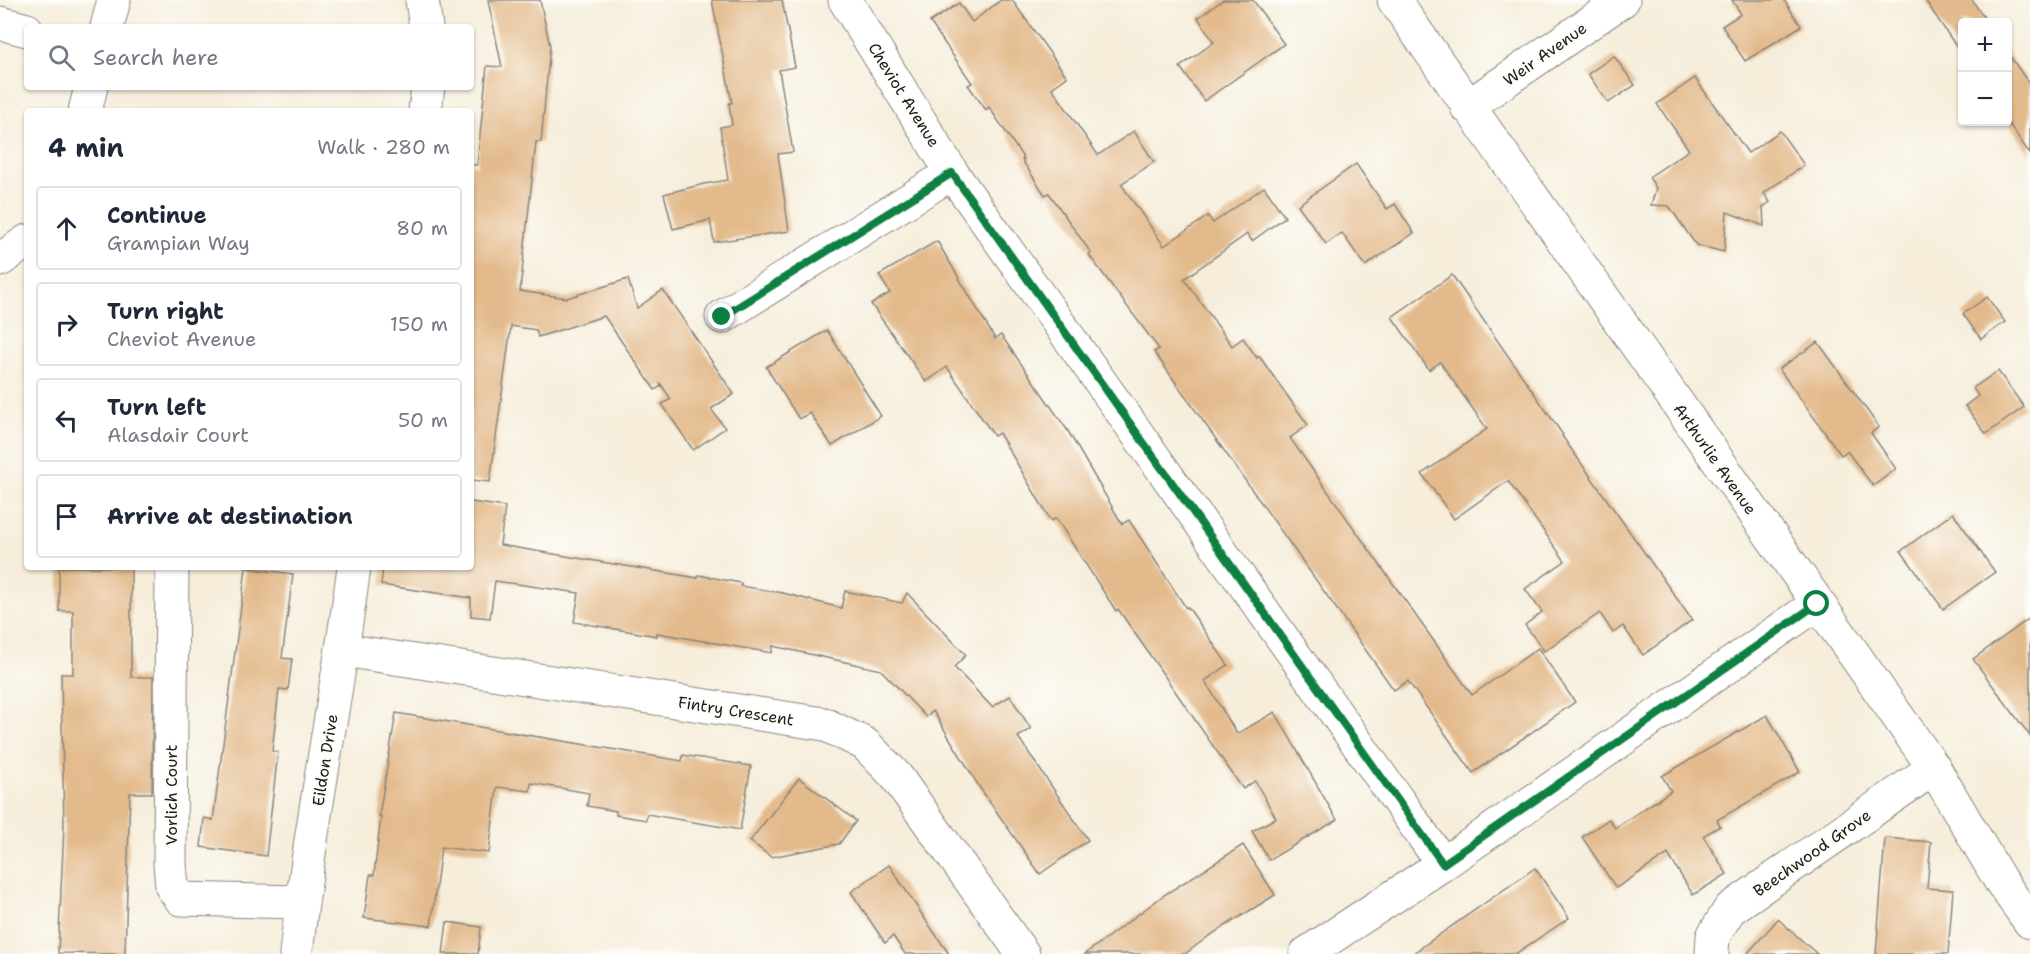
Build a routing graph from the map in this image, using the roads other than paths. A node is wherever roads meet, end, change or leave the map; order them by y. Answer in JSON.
{"nodes":[{"id":1,"x":114,"y":0,"type":"edge"},
{"id":2,"x":422,"y":0,"type":"edge"},
{"id":3,"x":845,"y":0,"type":"edge"},
{"id":4,"x":1394,"y":0,"type":"edge"},
{"id":5,"x":1623,"y":0,"type":"edge"},
{"id":6,"x":0,"y":23,"type":"edge"},
{"id":7,"x":108,"y":24,"type":"edge"},
{"id":8,"x":426,"y":24,"type":"edge"},
{"id":9,"x":24,"y":29,"type":"edge"},
{"id":10,"x":90,"y":90,"type":"edge"},
{"id":11,"x":428,"y":90,"type":"edge"},
{"id":12,"x":1467,"y":107,"type":"junction"},
{"id":13,"x":86,"y":108,"type":"edge"},
{"id":14,"x":425,"y":108,"type":"edge"},
{"id":15,"x":952,"y":173,"type":"junction"},
{"id":16,"x":24,"y":243,"type":"edge"},
{"id":17,"x":0,"y":260,"type":"edge"},
{"id":18,"x":722,"y":317,"type":"dead end"},
{"id":19,"x":172,"y":570,"type":"edge"},
{"id":20,"x":354,"y":570,"type":"edge"},
{"id":21,"x":1817,"y":604,"type":"junction"},
{"id":22,"x":343,"y":650,"type":"junction"},
{"id":23,"x":1934,"y":768,"type":"junction"},
{"id":24,"x":1443,"y":864,"type":"junction"},
{"id":25,"x":302,"y":902,"type":"junction"},
{"id":26,"x":2030,"y":922,"type":"edge"},
{"id":27,"x":296,"y":954,"type":"edge"},
{"id":28,"x":1023,"y":954,"type":"edge"},
{"id":29,"x":1305,"y":954,"type":"edge"},
{"id":30,"x":1712,"y":954,"type":"edge"}],
"edges":[{"from":1,"to":7,"type":"street"},
{"from":2,"to":8,"type":"street"},
{"from":3,"to":15,"type":"street","name":"Cheviot Avenue"},
{"from":4,"to":12,"type":"street","name":"Arthurlie Avenue"},
{"from":5,"to":12,"type":"street","name":"Weir Avenue"},
{"from":6,"to":9,"type":"street"},
{"from":10,"to":13,"type":"street"},
{"from":11,"to":14,"type":"street"},
{"from":12,"to":21,"type":"street","name":"Arthurlie Avenue"},
{"from":15,"to":18,"type":"street"},
{"from":15,"to":24,"type":"street","name":"Cheviot Avenue"},
{"from":16,"to":17,"type":"street"},
{"from":19,"to":25,"type":"street","name":"Vorlich Court"},
{"from":20,"to":22,"type":"street","name":"Eildon Drive"},
{"from":21,"to":23,"type":"street","name":"Arthurlie Avenue"},
{"from":21,"to":24,"type":"street"},
{"from":22,"to":25,"type":"street","name":"Eildon Drive"},
{"from":22,"to":28,"type":"street","name":"Fintry Crescent"},
{"from":23,"to":26,"type":"street","name":"Arthurlie Avenue"},
{"from":23,"to":30,"type":"street","name":"Beechwood Grove"},
{"from":24,"to":29,"type":"street"},
{"from":25,"to":27,"type":"street","name":"Eildon Drive"}]}
